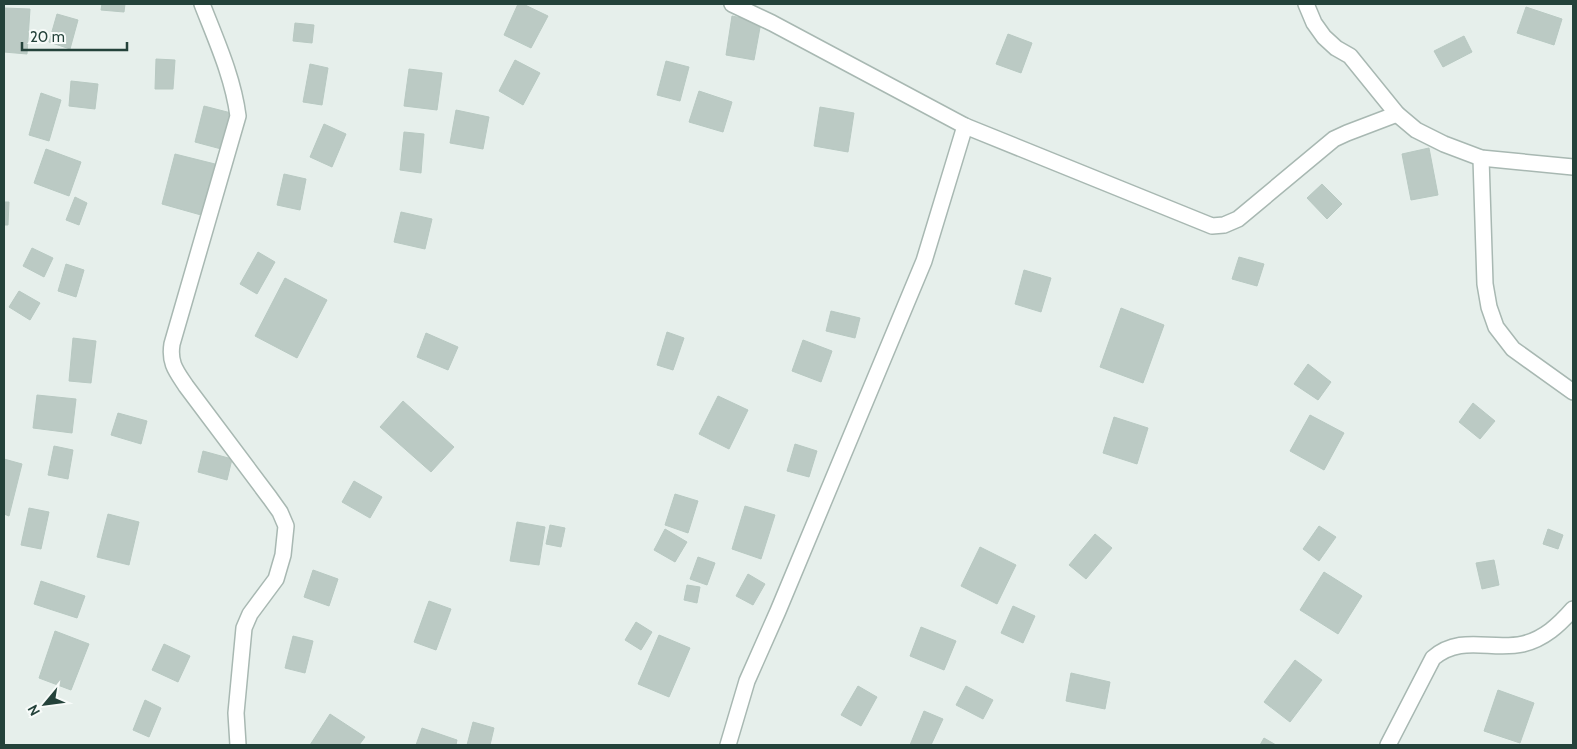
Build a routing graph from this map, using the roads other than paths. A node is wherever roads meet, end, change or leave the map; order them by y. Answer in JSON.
{"nodes":[{"id":1,"x":202,"y":4,"type":"edge"},
{"id":2,"x":732,"y":4,"type":"edge"},
{"id":3,"x":1306,"y":4,"type":"edge"},
{"id":4,"x":1398,"y":114,"type":"junction"},
{"id":5,"x":965,"y":126,"type":"junction"},
{"id":6,"x":1481,"y":158,"type":"junction"},
{"id":7,"x":1573,"y":168,"type":"edge"},
{"id":8,"x":1573,"y":392,"type":"edge"},
{"id":9,"x":1573,"y":609,"type":"edge"},
{"id":10,"x":238,"y":745,"type":"edge"},
{"id":11,"x":728,"y":745,"type":"edge"},
{"id":12,"x":1388,"y":745,"type":"edge"}],
"edges":[{"from":1,"to":10,"type":"street"},
{"from":2,"to":5,"type":"street"},
{"from":3,"to":4,"type":"street"},
{"from":4,"to":5,"type":"street"},
{"from":4,"to":6,"type":"street"},
{"from":5,"to":11,"type":"street"},
{"from":6,"to":7,"type":"street"},
{"from":6,"to":8,"type":"street"},
{"from":9,"to":12,"type":"street"}]}
